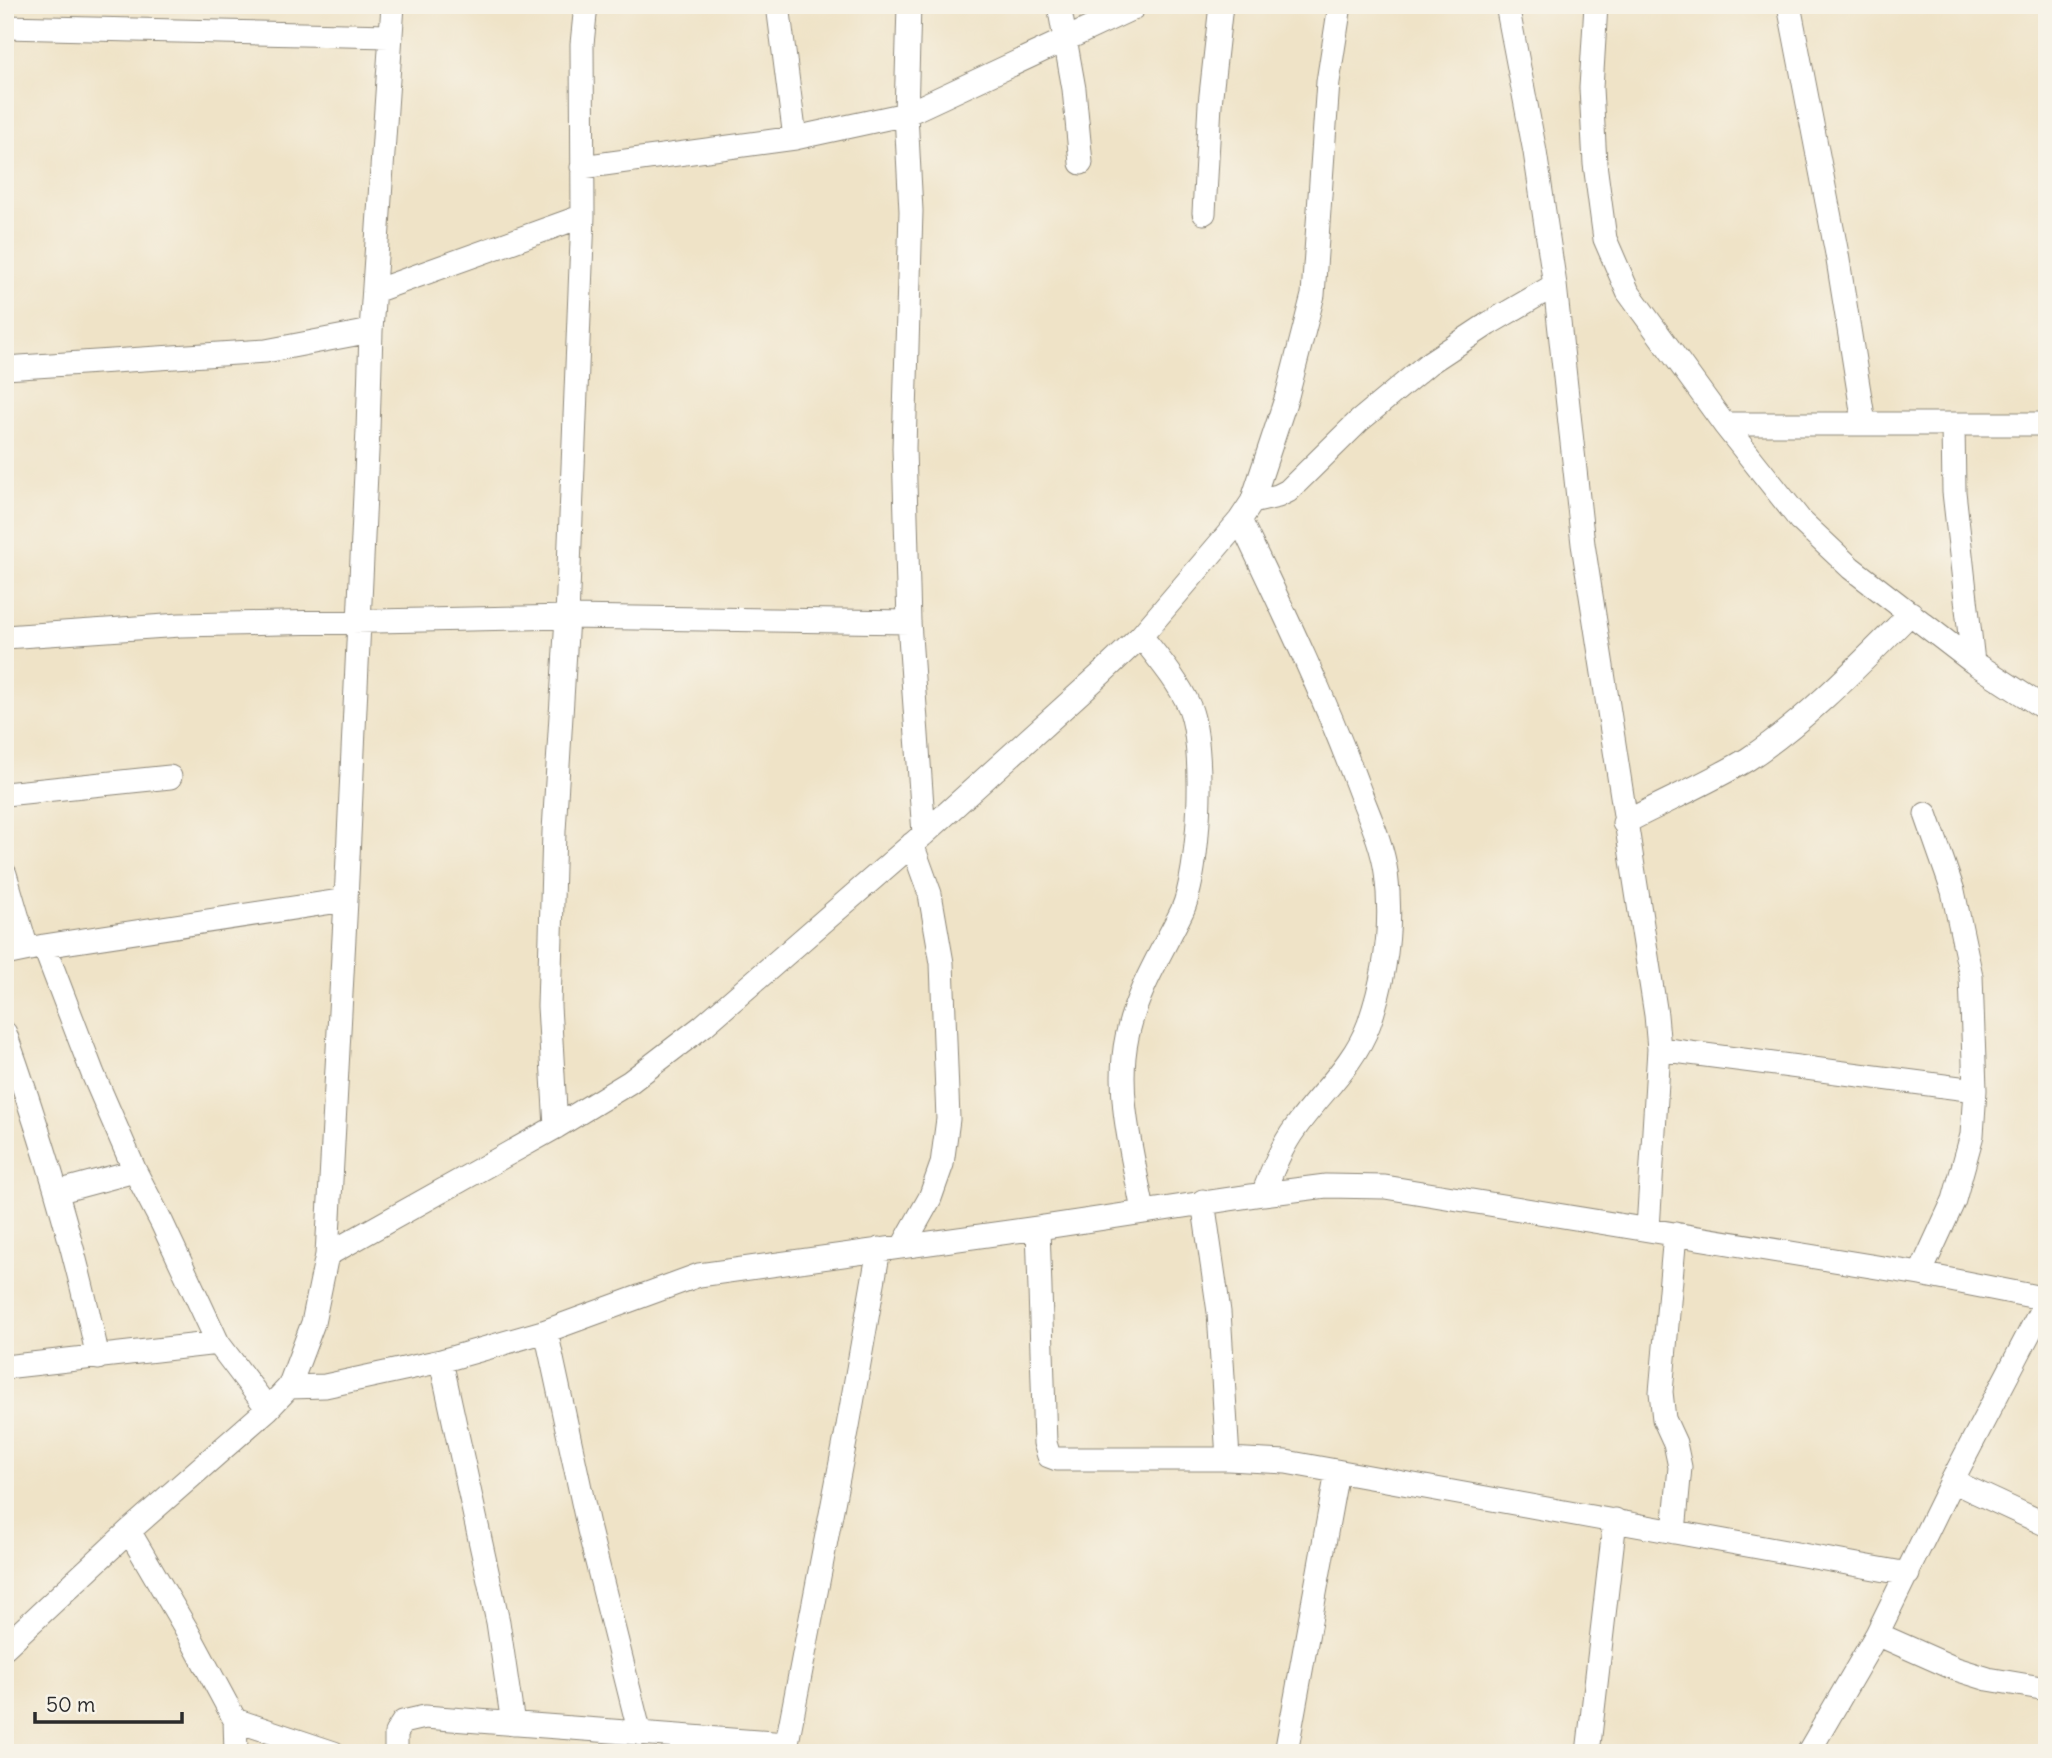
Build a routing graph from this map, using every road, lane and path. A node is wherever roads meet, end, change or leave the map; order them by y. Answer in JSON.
{"nodes":[{"id":1,"x":393,"y":5,"type":"edge"},
{"id":2,"x":586,"y":5,"type":"edge"},
{"id":3,"x":778,"y":5,"type":"edge"},
{"id":4,"x":909,"y":5,"type":"edge"},
{"id":5,"x":1059,"y":5,"type":"edge"},
{"id":6,"x":1221,"y":5,"type":"edge"},
{"id":7,"x":1340,"y":5,"type":"edge"},
{"id":8,"x":1507,"y":5,"type":"edge"},
{"id":9,"x":1596,"y":5,"type":"edge"},
{"id":10,"x":1789,"y":5,"type":"edge"},
{"id":11,"x":1133,"y":8,"type":"dead end"},
{"id":12,"x":5,"y":27,"type":"edge"},
{"id":13,"x":389,"y":36,"type":"junction"},
{"id":14,"x":1064,"y":40,"type":"junction"},
{"id":15,"x":906,"y":114,"type":"junction"},
{"id":16,"x":795,"y":138,"type":"junction"},
{"id":17,"x":1081,"y":163,"type":"dead end"},
{"id":18,"x":582,"y":167,"type":"junction"},
{"id":19,"x":1203,"y":213,"type":"dead end"},
{"id":20,"x":583,"y":216,"type":"junction"},
{"id":21,"x":1555,"y":285,"type":"junction"},
{"id":22,"x":375,"y":291,"type":"junction"},
{"id":23,"x":371,"y":331,"type":"junction"},
{"id":24,"x":5,"y":368,"type":"edge"},
{"id":25,"x":1864,"y":423,"type":"junction"},
{"id":26,"x":1724,"y":424,"type":"junction"},
{"id":27,"x":2047,"y":424,"type":"edge"},
{"id":28,"x":1952,"y":425,"type":"junction"},
{"id":29,"x":1246,"y":511,"type":"junction"},
{"id":30,"x":1911,"y":613,"type":"junction"},
{"id":31,"x":567,"y":617,"type":"junction"},
{"id":32,"x":359,"y":622,"type":"junction"},
{"id":33,"x":909,"y":622,"type":"junction"},
{"id":34,"x":1141,"y":636,"type":"junction"},
{"id":35,"x":5,"y":637,"type":"edge"},
{"id":36,"x":1973,"y":662,"type":"junction"},
{"id":37,"x":2047,"y":712,"type":"edge"},
{"id":38,"x":170,"y":777,"type":"dead end"},
{"id":39,"x":5,"y":794,"type":"edge"},
{"id":40,"x":1926,"y":814,"type":"dead end"},
{"id":41,"x":1625,"y":823,"type":"junction"},
{"id":42,"x":918,"y":839,"type":"junction"},
{"id":43,"x":5,"y":874,"type":"edge"},
{"id":44,"x":346,"y":900,"type":"junction"},
{"id":45,"x":25,"y":949,"type":"edge"},
{"id":46,"x":5,"y":1033,"type":"edge"},
{"id":47,"x":1659,"y":1049,"type":"junction"},
{"id":48,"x":1975,"y":1090,"type":"junction"},
{"id":49,"x":556,"y":1127,"type":"junction"},
{"id":50,"x":135,"y":1171,"type":"junction"},
{"id":51,"x":57,"y":1192,"type":"junction"},
{"id":52,"x":1263,"y":1194,"type":"junction"},
{"id":53,"x":1203,"y":1201,"type":"junction"},
{"id":54,"x":1143,"y":1211,"type":"junction"},
{"id":55,"x":1038,"y":1228,"type":"junction"},
{"id":56,"x":1648,"y":1228,"type":"junction"},
{"id":57,"x":1675,"y":1234,"type":"junction"},
{"id":58,"x":903,"y":1246,"type":"junction"},
{"id":59,"x":879,"y":1249,"type":"junction"},
{"id":60,"x":327,"y":1255,"type":"junction"},
{"id":61,"x":1920,"y":1274,"type":"junction"},
{"id":62,"x":546,"y":1331,"type":"junction"},
{"id":63,"x":218,"y":1343,"type":"junction"},
{"id":64,"x":98,"y":1358,"type":"junction"},
{"id":65,"x":441,"y":1361,"type":"junction"},
{"id":66,"x":5,"y":1367,"type":"edge"},
{"id":67,"x":289,"y":1387,"type":"junction"},
{"id":68,"x":268,"y":1409,"type":"junction"},
{"id":69,"x":1228,"y":1459,"type":"junction"},
{"id":70,"x":1338,"y":1472,"type":"junction"},
{"id":71,"x":1952,"y":1481,"type":"junction"},
{"id":72,"x":1615,"y":1520,"type":"junction"},
{"id":73,"x":2047,"y":1525,"type":"edge"},
{"id":74,"x":129,"y":1531,"type":"junction"},
{"id":75,"x":1674,"y":1532,"type":"junction"},
{"id":76,"x":1908,"y":1574,"type":"junction"},
{"id":77,"x":1877,"y":1634,"type":"junction"},
{"id":78,"x":5,"y":1647,"type":"edge"},
{"id":79,"x":2047,"y":1689,"type":"edge"},
{"id":80,"x":235,"y":1720,"type":"junction"},
{"id":81,"x":513,"y":1724,"type":"junction"},
{"id":82,"x":640,"y":1734,"type":"junction"},
{"id":83,"x":786,"y":1749,"type":"edge"},
{"id":84,"x":1811,"y":1752,"type":"edge"},
{"id":85,"x":236,"y":1753,"type":"edge"},
{"id":86,"x":334,"y":1753,"type":"edge"},
{"id":87,"x":396,"y":1753,"type":"edge"},
{"id":88,"x":1286,"y":1753,"type":"edge"},
{"id":89,"x":1588,"y":1753,"type":"edge"}],
"edges":[{"from":1,"to":13,"type":"street"},
{"from":2,"to":18,"type":"street"},
{"from":3,"to":16,"type":"street"},
{"from":4,"to":15,"type":"street"},
{"from":5,"to":14,"type":"street"},
{"from":6,"to":19,"type":"street"},
{"from":7,"to":29,"type":"street"},
{"from":8,"to":21,"type":"street"},
{"from":9,"to":26,"type":"street"},
{"from":10,"to":25,"type":"street"},
{"from":11,"to":14,"type":"street"},
{"from":12,"to":13,"type":"street"},
{"from":13,"to":22,"type":"street"},
{"from":14,"to":15,"type":"street"},
{"from":14,"to":17,"type":"street"},
{"from":15,"to":16,"type":"street"},
{"from":15,"to":33,"type":"street"},
{"from":16,"to":18,"type":"street"},
{"from":18,"to":20,"type":"street"},
{"from":20,"to":22,"type":"street"},
{"from":20,"to":31,"type":"street"},
{"from":21,"to":29,"type":"street"},
{"from":21,"to":41,"type":"street"},
{"from":22,"to":23,"type":"street"},
{"from":23,"to":24,"type":"street"},
{"from":23,"to":32,"type":"street"},
{"from":25,"to":26,"type":"street"},
{"from":25,"to":28,"type":"street"},
{"from":26,"to":30,"type":"street"},
{"from":27,"to":28,"type":"street"},
{"from":28,"to":36,"type":"street"},
{"from":29,"to":34,"type":"street"},
{"from":29,"to":52,"type":"street"},
{"from":30,"to":36,"type":"street"},
{"from":30,"to":41,"type":"street"},
{"from":31,"to":32,"type":"street"},
{"from":31,"to":33,"type":"street"},
{"from":31,"to":49,"type":"street"},
{"from":32,"to":35,"type":"street"},
{"from":32,"to":44,"type":"street"},
{"from":33,"to":42,"type":"street"},
{"from":34,"to":42,"type":"street"},
{"from":34,"to":54,"type":"street"},
{"from":36,"to":37,"type":"street"},
{"from":38,"to":39,"type":"street"},
{"from":40,"to":48,"type":"street"},
{"from":41,"to":47,"type":"street"},
{"from":42,"to":49,"type":"street"},
{"from":42,"to":58,"type":"street"},
{"from":43,"to":45,"type":"street"},
{"from":44,"to":45,"type":"street"},
{"from":44,"to":60,"type":"street"},
{"from":45,"to":50,"type":"street"},
{"from":46,"to":51,"type":"street"},
{"from":47,"to":48,"type":"street"},
{"from":47,"to":56,"type":"street"},
{"from":48,"to":61,"type":"street"},
{"from":49,"to":60,"type":"street"},
{"from":50,"to":51,"type":"street"},
{"from":50,"to":63,"type":"street"},
{"from":51,"to":64,"type":"street"},
{"from":52,"to":53,"type":"street"},
{"from":52,"to":56,"type":"street"},
{"from":53,"to":54,"type":"street"},
{"from":53,"to":69,"type":"street"},
{"from":54,"to":55,"type":"street"},
{"from":55,"to":58,"type":"street"},
{"from":55,"to":69,"type":"street"},
{"from":56,"to":57,"type":"street"},
{"from":57,"to":61,"type":"street"},
{"from":57,"to":75,"type":"street"},
{"from":58,"to":59,"type":"street"},
{"from":59,"to":62,"type":"street"},
{"from":59,"to":83,"type":"street"},
{"from":60,"to":67,"type":"street"},
{"from":61,"to":71,"type":"street"},
{"from":62,"to":65,"type":"street"},
{"from":62,"to":82,"type":"street"},
{"from":63,"to":64,"type":"street"},
{"from":63,"to":68,"type":"street"},
{"from":64,"to":66,"type":"street"},
{"from":65,"to":67,"type":"street"},
{"from":65,"to":81,"type":"street"},
{"from":67,"to":68,"type":"street"},
{"from":68,"to":74,"type":"street"},
{"from":69,"to":70,"type":"street"},
{"from":70,"to":72,"type":"street"},
{"from":70,"to":88,"type":"street"},
{"from":71,"to":73,"type":"street"},
{"from":71,"to":76,"type":"street"},
{"from":72,"to":75,"type":"street"},
{"from":72,"to":89,"type":"street"},
{"from":74,"to":78,"type":"street"},
{"from":74,"to":80,"type":"street"},
{"from":75,"to":76,"type":"street"},
{"from":76,"to":77,"type":"street"},
{"from":77,"to":79,"type":"street"},
{"from":77,"to":84,"type":"street"},
{"from":80,"to":85,"type":"street"},
{"from":80,"to":86,"type":"street"},
{"from":81,"to":82,"type":"street"},
{"from":81,"to":87,"type":"street"},
{"from":82,"to":83,"type":"street"}]}
